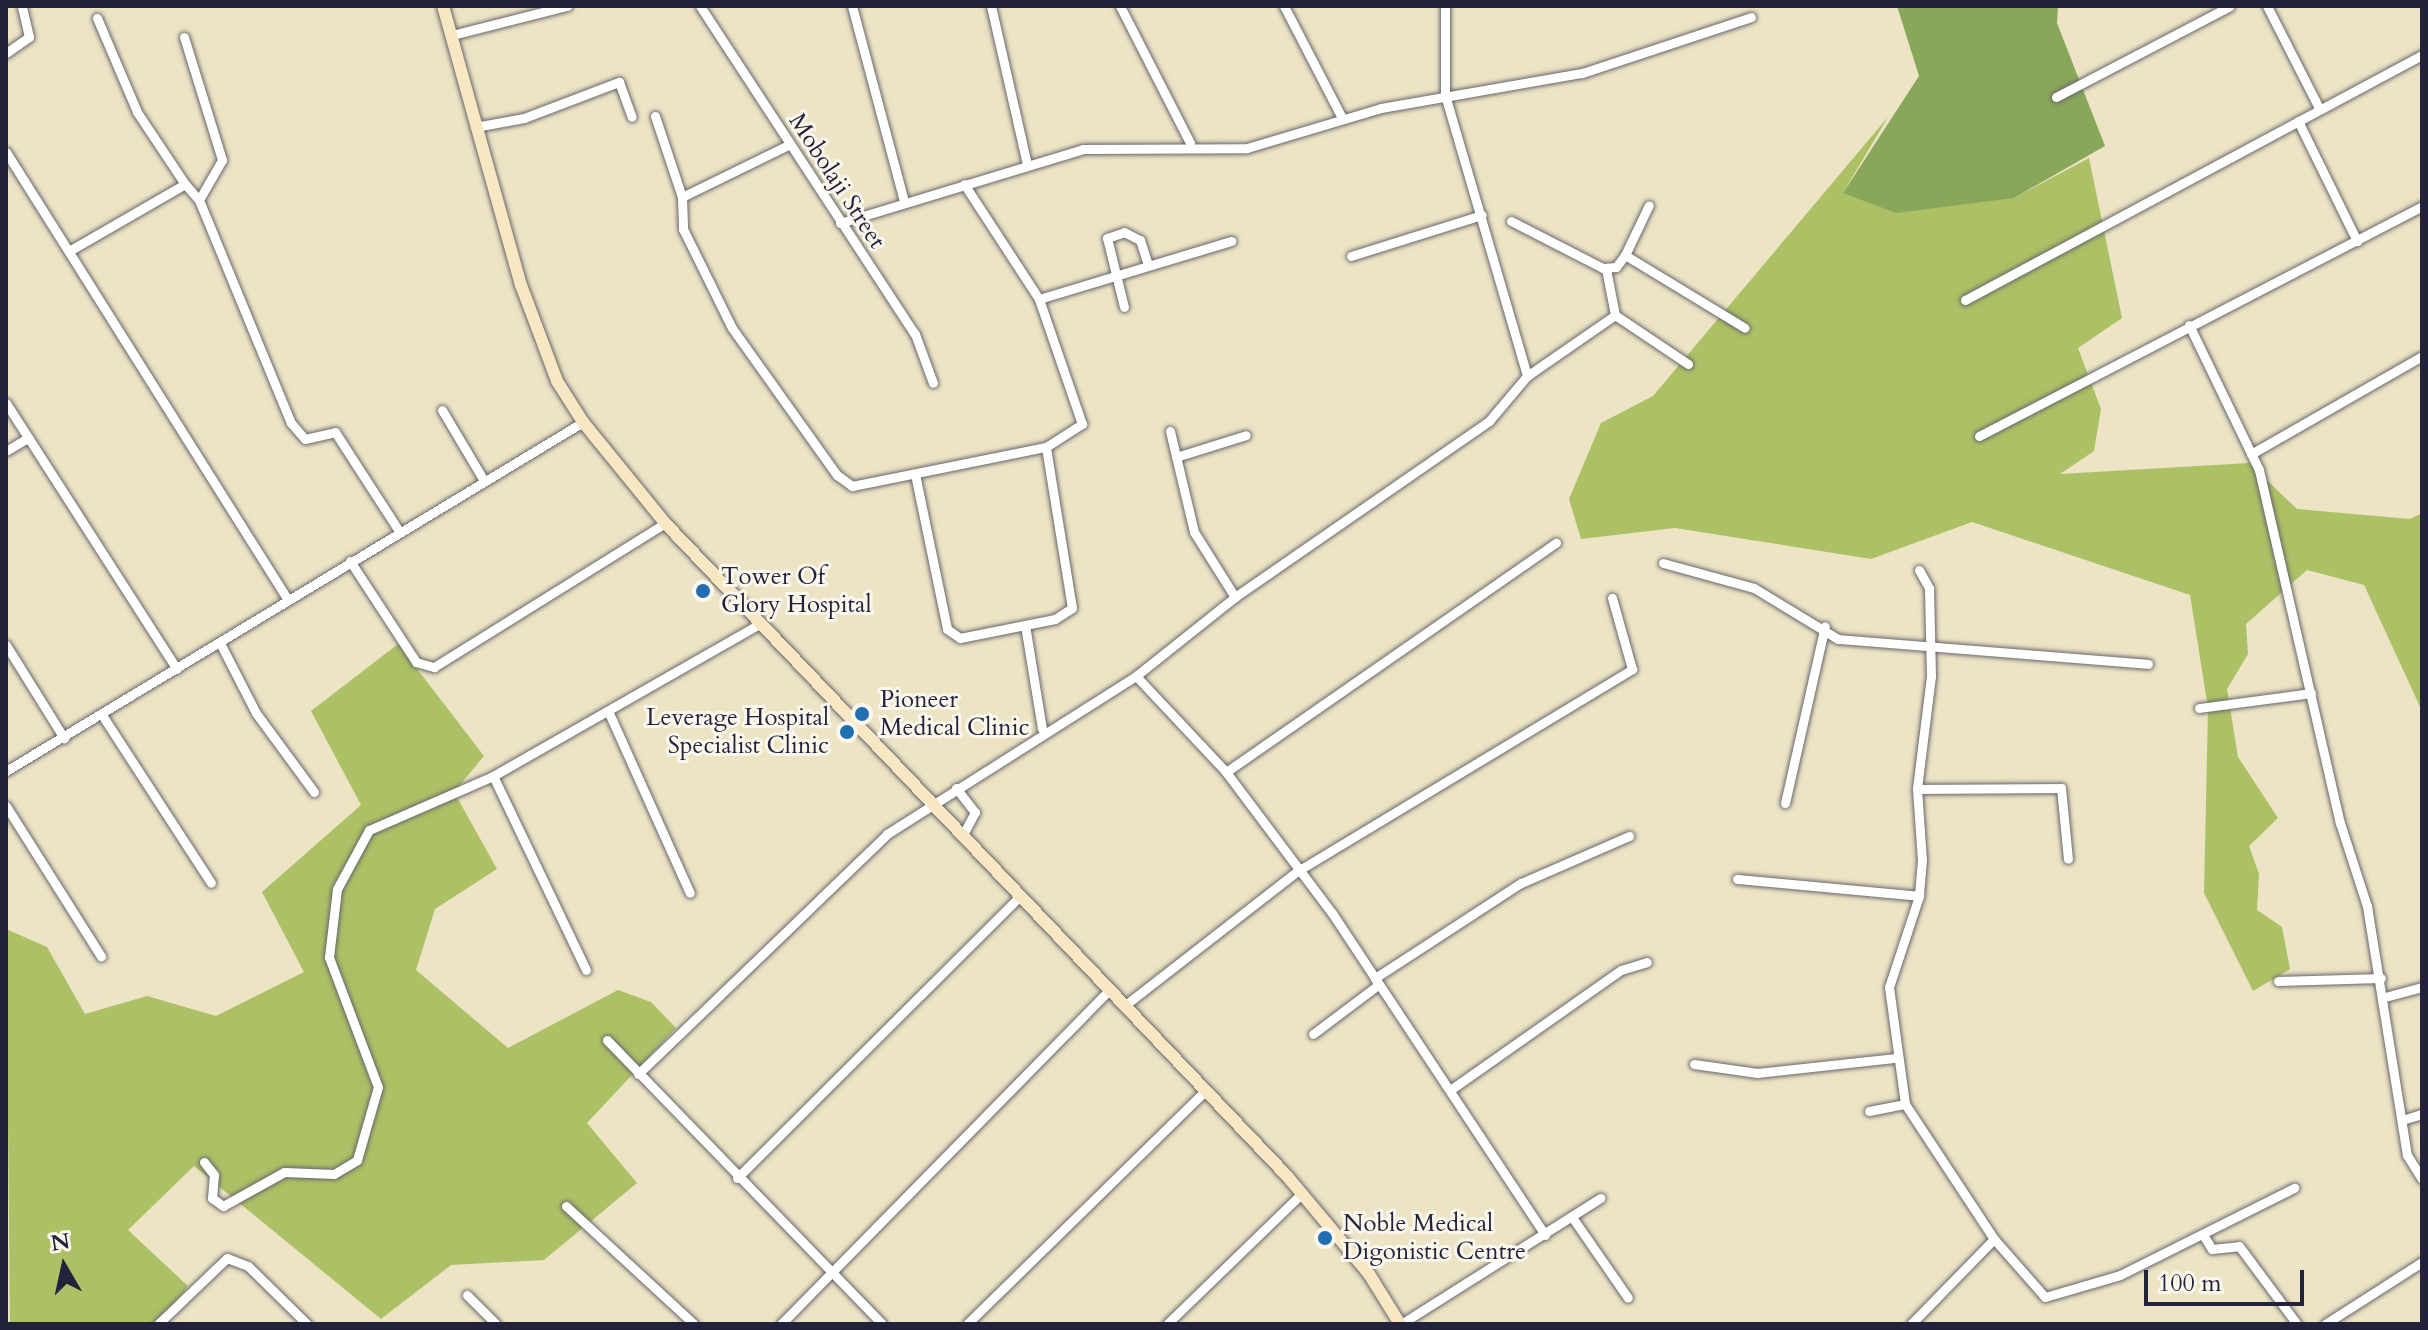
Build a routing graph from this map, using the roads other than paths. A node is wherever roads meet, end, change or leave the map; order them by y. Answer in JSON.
{"nodes":[{"id":1,"x":22,"y":6,"type":"edge"},
{"id":2,"x":443,"y":6,"type":"edge"},
{"id":3,"x":567,"y":6,"type":"edge"},
{"id":4,"x":700,"y":6,"type":"edge"},
{"id":5,"x":852,"y":6,"type":"edge"},
{"id":6,"x":991,"y":6,"type":"edge"},
{"id":7,"x":1120,"y":6,"type":"edge"},
{"id":8,"x":1445,"y":6,"type":"edge"},
{"id":9,"x":2230,"y":6,"type":"edge"},
{"id":10,"x":2267,"y":6,"type":"edge"},
{"id":11,"x":1288,"y":7,"type":"edge"},
{"id":12,"x":1751,"y":17,"type":"dead end"},
{"id":13,"x":97,"y":18,"type":"dead end"},
{"id":14,"x":452,"y":35,"type":"junction"},
{"id":15,"x":184,"y":37,"type":"dead end"},
{"id":16,"x":6,"y":53,"type":"edge"},
{"id":17,"x":2422,"y":55,"type":"edge"},
{"id":18,"x":1445,"y":95,"type":"junction"},
{"id":19,"x":2056,"y":97,"type":"dead end"},
{"id":20,"x":2319,"y":108,"type":"junction"},
{"id":21,"x":655,"y":116,"type":"dead end"},
{"id":22,"x":632,"y":117,"type":"dead end"},
{"id":23,"x":1342,"y":118,"type":"junction"},
{"id":24,"x":2298,"y":121,"type":"junction"},
{"id":25,"x":475,"y":127,"type":"junction"},
{"id":26,"x":1190,"y":143,"type":"junction"},
{"id":27,"x":790,"y":144,"type":"junction"},
{"id":28,"x":6,"y":152,"type":"edge"},
{"id":29,"x":1027,"y":165,"type":"junction"},
{"id":30,"x":185,"y":184,"type":"junction"},
{"id":31,"x":964,"y":184,"type":"junction"},
{"id":32,"x":682,"y":197,"type":"junction"},
{"id":33,"x":199,"y":200,"type":"junction"},
{"id":34,"x":904,"y":201,"type":"junction"},
{"id":35,"x":1649,"y":205,"type":"dead end"},
{"id":36,"x":2422,"y":206,"type":"edge"},
{"id":37,"x":1482,"y":215,"type":"junction"},
{"id":38,"x":1511,"y":221,"type":"dead end"},
{"id":39,"x":840,"y":223,"type":"junction"},
{"id":40,"x":1231,"y":241,"type":"dead end"},
{"id":41,"x":2357,"y":241,"type":"junction"},
{"id":42,"x":69,"y":251,"type":"junction"},
{"id":43,"x":1625,"y":255,"type":"junction"},
{"id":44,"x":1351,"y":256,"type":"dead end"},
{"id":45,"x":1148,"y":264,"type":"junction"},
{"id":46,"x":1606,"y":269,"type":"junction"},
{"id":47,"x":1115,"y":274,"type":"junction"},
{"id":48,"x":1039,"y":299,"type":"junction"},
{"id":49,"x":1965,"y":300,"type":"dead end"},
{"id":50,"x":1124,"y":307,"type":"dead end"},
{"id":51,"x":1615,"y":315,"type":"junction"},
{"id":52,"x":2189,"y":325,"type":"junction"},
{"id":53,"x":1745,"y":328,"type":"dead end"},
{"id":54,"x":2422,"y":356,"type":"edge"},
{"id":55,"x":1688,"y":364,"type":"dead end"},
{"id":56,"x":1527,"y":376,"type":"junction"},
{"id":57,"x":933,"y":383,"type":"dead end"},
{"id":58,"x":6,"y":403,"type":"edge"},
{"id":59,"x":442,"y":410,"type":"dead end"},
{"id":60,"x":583,"y":422,"type":"junction"},
{"id":61,"x":1170,"y":431,"type":"dead end"},
{"id":62,"x":1246,"y":435,"type":"dead end"},
{"id":63,"x":1979,"y":436,"type":"dead end"},
{"id":64,"x":28,"y":438,"type":"junction"},
{"id":65,"x":1046,"y":447,"type":"junction"},
{"id":66,"x":6,"y":451,"type":"edge"},
{"id":67,"x":2251,"y":454,"type":"junction"},
{"id":68,"x":1176,"y":457,"type":"junction"},
{"id":69,"x":915,"y":474,"type":"junction"},
{"id":70,"x":483,"y":479,"type":"junction"},
{"id":71,"x":665,"y":523,"type":"junction"},
{"id":72,"x":399,"y":531,"type":"junction"},
{"id":73,"x":1556,"y":543,"type":"dead end"},
{"id":74,"x":350,"y":561,"type":"junction"},
{"id":75,"x":1663,"y":563,"type":"dead end"},
{"id":76,"x":1919,"y":570,"type":"dead end"},
{"id":77,"x":1235,"y":597,"type":"junction"},
{"id":78,"x":1612,"y":598,"type":"dead end"},
{"id":79,"x":288,"y":600,"type":"junction"},
{"id":80,"x":760,"y":624,"type":"junction"},
{"id":81,"x":1025,"y":625,"type":"junction"},
{"id":82,"x":1825,"y":626,"type":"junction"},
{"id":83,"x":220,"y":643,"type":"junction"},
{"id":84,"x":6,"y":645,"type":"edge"},
{"id":85,"x":1927,"y":650,"type":"junction"},
{"id":86,"x":2148,"y":664,"type":"dead end"},
{"id":87,"x":177,"y":669,"type":"junction"},
{"id":88,"x":1136,"y":676,"type":"junction"},
{"id":89,"x":2311,"y":693,"type":"junction"},
{"id":90,"x":2199,"y":708,"type":"dead end"},
{"id":91,"x":609,"y":713,"type":"junction"},
{"id":92,"x":102,"y":715,"type":"junction"},
{"id":93,"x":1042,"y":729,"type":"junction"},
{"id":94,"x":64,"y":738,"type":"junction"},
{"id":95,"x":6,"y":771,"type":"edge"},
{"id":96,"x":1226,"y":772,"type":"junction"},
{"id":97,"x":493,"y":776,"type":"junction"},
{"id":98,"x":956,"y":788,"type":"junction"},
{"id":99,"x":1917,"y":789,"type":"junction"},
{"id":100,"x":314,"y":792,"type":"dead end"},
{"id":101,"x":1785,"y":803,"type":"dead end"},
{"id":102,"x":931,"y":805,"type":"junction"},
{"id":103,"x":6,"y":806,"type":"edge"},
{"id":104,"x":962,"y":836,"type":"junction"},
{"id":105,"x":1629,"y":836,"type":"dead end"},
{"id":106,"x":2068,"y":859,"type":"dead end"},
{"id":107,"x":1296,"y":872,"type":"junction"},
{"id":108,"x":1737,"y":879,"type":"dead end"},
{"id":109,"x":211,"y":883,"type":"dead end"},
{"id":110,"x":690,"y":893,"type":"dead end"},
{"id":111,"x":1919,"y":896,"type":"junction"},
{"id":112,"x":1019,"y":897,"type":"junction"},
{"id":113,"x":101,"y":956,"type":"dead end"},
{"id":114,"x":1647,"y":962,"type":"dead end"},
{"id":115,"x":586,"y":970,"type":"dead end"},
{"id":116,"x":1375,"y":978,"type":"junction"},
{"id":117,"x":2381,"y":978,"type":"junction"},
{"id":118,"x":2278,"y":981,"type":"dead end"},
{"id":119,"x":2422,"y":987,"type":"edge"},
{"id":120,"x":1108,"y":991,"type":"junction"},
{"id":121,"x":2385,"y":997,"type":"junction"},
{"id":122,"x":1124,"y":1006,"type":"junction"},
{"id":123,"x":1313,"y":1034,"type":"dead end"},
{"id":124,"x":607,"y":1040,"type":"dead end"},
{"id":125,"x":1896,"y":1058,"type":"junction"},
{"id":126,"x":1694,"y":1064,"type":"dead end"},
{"id":127,"x":638,"y":1074,"type":"junction"},
{"id":128,"x":1453,"y":1088,"type":"junction"},
{"id":129,"x":1204,"y":1092,"type":"junction"},
{"id":130,"x":1905,"y":1104,"type":"junction"},
{"id":131,"x":1869,"y":1111,"type":"dead end"},
{"id":132,"x":2422,"y":1114,"type":"edge"},
{"id":133,"x":2402,"y":1120,"type":"junction"},
{"id":134,"x":204,"y":1162,"type":"dead end"},
{"id":135,"x":737,"y":1178,"type":"junction"},
{"id":136,"x":2422,"y":1179,"type":"edge"},
{"id":137,"x":2294,"y":1188,"type":"dead end"},
{"id":138,"x":1302,"y":1193,"type":"junction"},
{"id":139,"x":1600,"y":1198,"type":"dead end"},
{"id":140,"x":566,"y":1206,"type":"dead end"},
{"id":141,"x":1572,"y":1217,"type":"junction"},
{"id":142,"x":1545,"y":1235,"type":"junction"},
{"id":143,"x":2205,"y":1238,"type":"junction"},
{"id":144,"x":1994,"y":1239,"type":"junction"},
{"id":145,"x":2422,"y":1262,"type":"edge"},
{"id":146,"x":831,"y":1276,"type":"junction"},
{"id":147,"x":467,"y":1295,"type":"dead end"},
{"id":148,"x":1628,"y":1298,"type":"dead end"},
{"id":149,"x":158,"y":1324,"type":"edge"},
{"id":150,"x":307,"y":1324,"type":"edge"},
{"id":151,"x":496,"y":1324,"type":"edge"},
{"id":152,"x":694,"y":1324,"type":"edge"},
{"id":153,"x":781,"y":1324,"type":"edge"},
{"id":154,"x":882,"y":1324,"type":"edge"},
{"id":155,"x":967,"y":1324,"type":"edge"},
{"id":156,"x":1167,"y":1324,"type":"edge"},
{"id":157,"x":1401,"y":1324,"type":"edge"},
{"id":158,"x":1911,"y":1324,"type":"edge"},
{"id":159,"x":2297,"y":1324,"type":"edge"},
{"id":160,"x":2325,"y":1324,"type":"edge"}],
"edges":[{"from":1,"to":16,"type":"street"},
{"from":2,"to":14,"type":"street"},
{"from":3,"to":14,"type":"street"},
{"from":4,"to":27,"type":"street","name":"Mobolaji Street"},
{"from":5,"to":34,"type":"street"},
{"from":6,"to":29,"type":"street"},
{"from":7,"to":26,"type":"street"},
{"from":8,"to":18,"type":"street"},
{"from":9,"to":19,"type":"street"},
{"from":10,"to":20,"type":"street"},
{"from":11,"to":23,"type":"street"},
{"from":12,"to":18,"type":"street"},
{"from":13,"to":30,"type":"street"},
{"from":14,"to":25,"type":"street"},
{"from":15,"to":33,"type":"street"},
{"from":17,"to":20,"type":"street"},
{"from":18,"to":23,"type":"street"},
{"from":18,"to":37,"type":"street"},
{"from":20,"to":24,"type":"street"},
{"from":21,"to":32,"type":"street"},
{"from":22,"to":25,"type":"street"},
{"from":23,"to":26,"type":"street"},
{"from":24,"to":41,"type":"street"},
{"from":24,"to":49,"type":"street"},
{"from":25,"to":60,"type":"street"},
{"from":26,"to":29,"type":"street"},
{"from":27,"to":32,"type":"street"},
{"from":27,"to":39,"type":"street","name":"Mobolaji Street"},
{"from":28,"to":42,"type":"street"},
{"from":29,"to":31,"type":"street"},
{"from":30,"to":33,"type":"street"},
{"from":30,"to":42,"type":"street"},
{"from":31,"to":34,"type":"street"},
{"from":31,"to":48,"type":"street"},
{"from":32,"to":69,"type":"street"},
{"from":33,"to":72,"type":"street"},
{"from":34,"to":39,"type":"street"},
{"from":35,"to":43,"type":"street"},
{"from":36,"to":41,"type":"street"},
{"from":37,"to":44,"type":"street"},
{"from":37,"to":56,"type":"street"},
{"from":38,"to":46,"type":"street"},
{"from":39,"to":57,"type":"street","name":"Mobolaji Street"},
{"from":40,"to":45,"type":"street"},
{"from":41,"to":52,"type":"street"},
{"from":42,"to":79,"type":"street"},
{"from":43,"to":46,"type":"street"},
{"from":43,"to":53,"type":"street"},
{"from":45,"to":47,"type":"street"},
{"from":45,"to":47,"type":"street"},
{"from":46,"to":51,"type":"street"},
{"from":47,"to":48,"type":"street"},
{"from":47,"to":50,"type":"street"},
{"from":48,"to":65,"type":"street"},
{"from":51,"to":55,"type":"street"},
{"from":51,"to":56,"type":"street"},
{"from":52,"to":63,"type":"street"},
{"from":52,"to":67,"type":"street"},
{"from":54,"to":67,"type":"street"},
{"from":56,"to":77,"type":"street"},
{"from":58,"to":64,"type":"street"},
{"from":59,"to":70,"type":"street"},
{"from":60,"to":70,"type":"street"},
{"from":60,"to":71,"type":"street"},
{"from":61,"to":68,"type":"street"},
{"from":62,"to":68,"type":"street"},
{"from":64,"to":66,"type":"street"},
{"from":64,"to":87,"type":"street"},
{"from":65,"to":69,"type":"street"},
{"from":65,"to":81,"type":"street"},
{"from":67,"to":89,"type":"street"},
{"from":68,"to":77,"type":"street"},
{"from":69,"to":81,"type":"street"},
{"from":70,"to":72,"type":"street"},
{"from":71,"to":74,"type":"street"},
{"from":71,"to":80,"type":"street"},
{"from":72,"to":74,"type":"street"},
{"from":73,"to":96,"type":"street"},
{"from":74,"to":79,"type":"street"},
{"from":75,"to":82,"type":"street"},
{"from":76,"to":85,"type":"street"},
{"from":77,"to":88,"type":"street"},
{"from":78,"to":107,"type":"street"},
{"from":79,"to":83,"type":"street"},
{"from":80,"to":91,"type":"street"},
{"from":80,"to":102,"type":"street"},
{"from":81,"to":93,"type":"street"},
{"from":82,"to":85,"type":"street"},
{"from":82,"to":101,"type":"street"},
{"from":83,"to":87,"type":"street"},
{"from":83,"to":100,"type":"street"},
{"from":84,"to":94,"type":"street"},
{"from":85,"to":86,"type":"street"},
{"from":85,"to":99,"type":"street"},
{"from":87,"to":92,"type":"street"},
{"from":88,"to":93,"type":"street"},
{"from":88,"to":96,"type":"street"},
{"from":89,"to":90,"type":"street"},
{"from":89,"to":117,"type":"street"},
{"from":91,"to":97,"type":"street"},
{"from":91,"to":110,"type":"street"},
{"from":92,"to":94,"type":"street"},
{"from":92,"to":109,"type":"street"},
{"from":93,"to":98,"type":"street"},
{"from":94,"to":95,"type":"street"},
{"from":96,"to":107,"type":"street"},
{"from":97,"to":115,"type":"street"},
{"from":97,"to":134,"type":"street"},
{"from":98,"to":102,"type":"street"},
{"from":98,"to":104,"type":"street"},
{"from":99,"to":106,"type":"street"},
{"from":99,"to":111,"type":"street"},
{"from":102,"to":104,"type":"street"},
{"from":102,"to":127,"type":"street"},
{"from":103,"to":113,"type":"street"},
{"from":104,"to":112,"type":"street"},
{"from":105,"to":116,"type":"street"},
{"from":107,"to":116,"type":"street"},
{"from":107,"to":122,"type":"street"},
{"from":108,"to":111,"type":"street"},
{"from":111,"to":125,"type":"street"},
{"from":112,"to":120,"type":"street"},
{"from":112,"to":135,"type":"street"},
{"from":114,"to":128,"type":"street"},
{"from":116,"to":123,"type":"street"},
{"from":116,"to":128,"type":"street"},
{"from":117,"to":118,"type":"street"},
{"from":117,"to":121,"type":"street"},
{"from":119,"to":121,"type":"street"},
{"from":120,"to":122,"type":"street"},
{"from":120,"to":146,"type":"street"},
{"from":121,"to":133,"type":"street"},
{"from":122,"to":129,"type":"street"},
{"from":124,"to":127,"type":"street"},
{"from":125,"to":126,"type":"street"},
{"from":125,"to":130,"type":"street"},
{"from":127,"to":135,"type":"street"},
{"from":128,"to":142,"type":"street"},
{"from":129,"to":138,"type":"street"},
{"from":129,"to":155,"type":"street"},
{"from":130,"to":131,"type":"street"},
{"from":130,"to":144,"type":"street"},
{"from":132,"to":133,"type":"street"},
{"from":133,"to":136,"type":"street"},
{"from":135,"to":146,"type":"street"},
{"from":137,"to":143,"type":"street"},
{"from":138,"to":156,"type":"street"},
{"from":138,"to":157,"type":"street"},
{"from":139,"to":141,"type":"street"},
{"from":140,"to":152,"type":"street"},
{"from":141,"to":142,"type":"street"},
{"from":141,"to":148,"type":"street"},
{"from":142,"to":157,"type":"street"},
{"from":143,"to":144,"type":"street"},
{"from":143,"to":159,"type":"street"},
{"from":144,"to":158,"type":"street"},
{"from":145,"to":160,"type":"street"},
{"from":146,"to":153,"type":"street"},
{"from":146,"to":154,"type":"street"},
{"from":147,"to":151,"type":"street"},
{"from":149,"to":150,"type":"street"}]}
